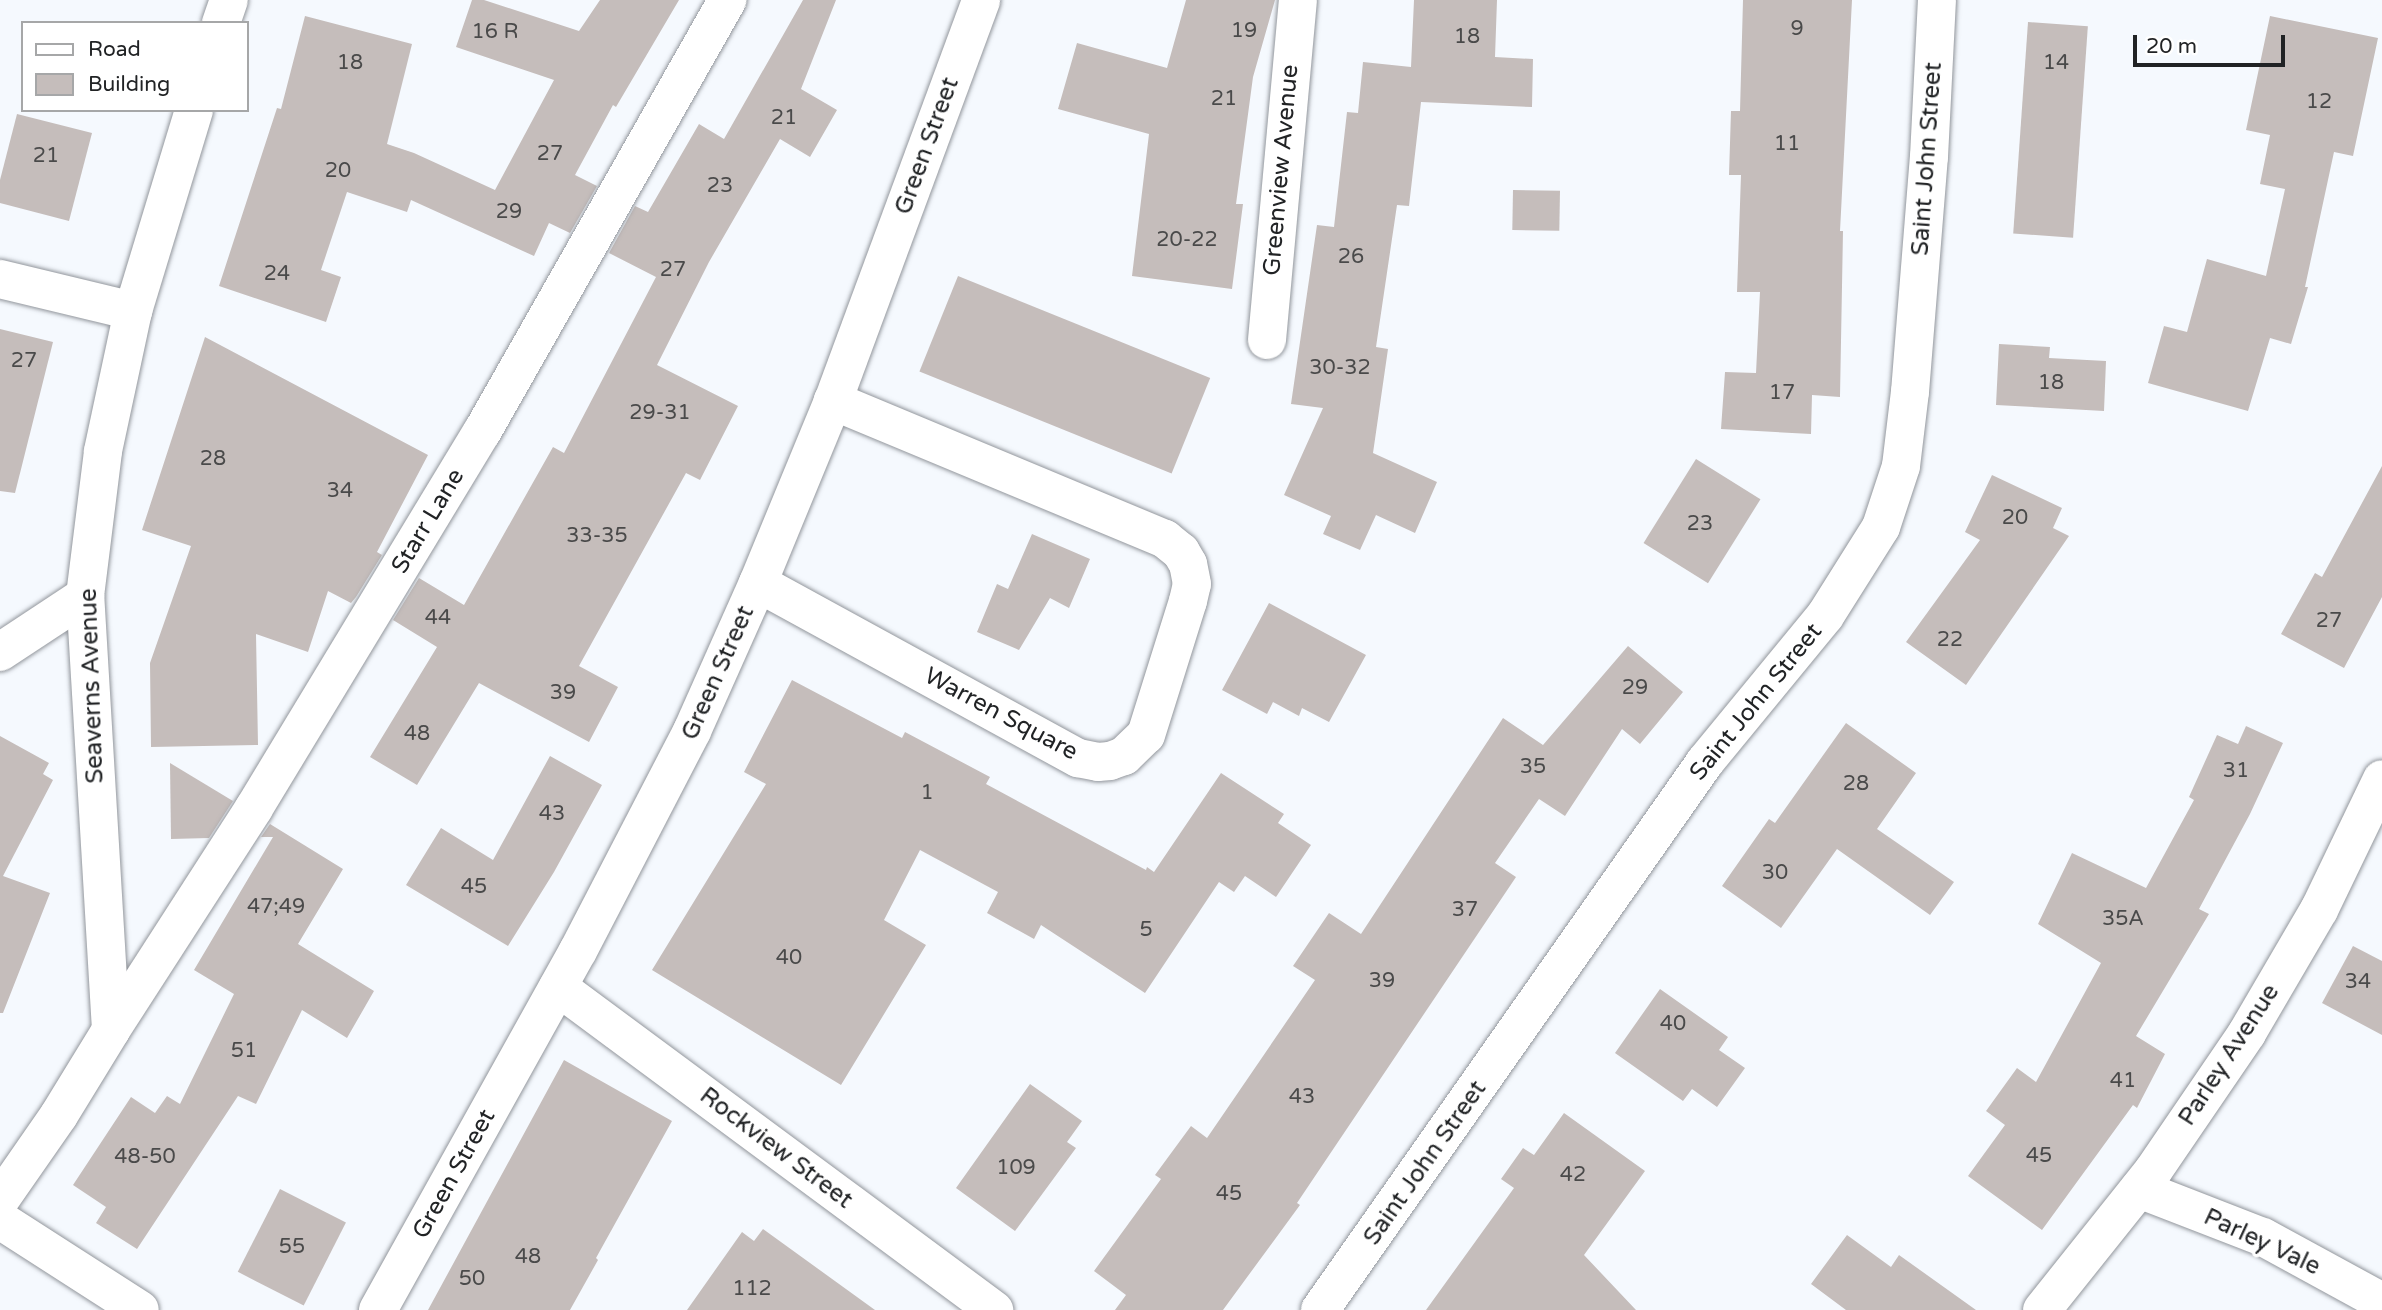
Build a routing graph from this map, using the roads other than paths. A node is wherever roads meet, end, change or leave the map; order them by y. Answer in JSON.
{"nodes":[{"id":1,"x":229,"y":0,"type":"edge"},
{"id":2,"x":727,"y":0,"type":"edge"},
{"id":3,"x":981,"y":0,"type":"edge"},
{"id":4,"x":1298,"y":0,"type":"edge"},
{"id":5,"x":1937,"y":0,"type":"edge"},
{"id":6,"x":222,"y":21,"type":"edge"},
{"id":7,"x":193,"y":112,"type":"edge"},
{"id":8,"x":0,"y":279,"type":"edge"},
{"id":9,"x":133,"y":311,"type":"junction"},
{"id":10,"x":1267,"y":340,"type":"dead end"},
{"id":11,"x":833,"y":401,"type":"junction"},
{"id":12,"x":758,"y":583,"type":"junction"},
{"id":13,"x":85,"y":596,"type":"junction"},
{"id":14,"x":0,"y":652,"type":"edge"},
{"id":15,"x":2382,"y":779,"type":"edge"},
{"id":16,"x":558,"y":987,"type":"junction"},
{"id":17,"x":111,"y":1030,"type":"junction"},
{"id":18,"x":2138,"y":1189,"type":"junction"},
{"id":19,"x":0,"y":1200,"type":"edge"},
{"id":20,"x":0,"y":1220,"type":"edge"},
{"id":21,"x":2382,"y":1302,"type":"edge"},
{"id":22,"x":139,"y":1310,"type":"edge"},
{"id":23,"x":378,"y":1310,"type":"edge"},
{"id":24,"x":994,"y":1310,"type":"edge"},
{"id":25,"x":1320,"y":1310,"type":"edge"},
{"id":26,"x":2042,"y":1310,"type":"edge"}],
"edges":[{"from":1,"to":6,"type":"street"},
{"from":2,"to":17,"type":"street","name":"Starr Lane"},
{"from":3,"to":11,"type":"street","name":"Green Street"},
{"from":4,"to":10,"type":"street","name":"Greenview Avenue"},
{"from":5,"to":25,"type":"street","name":"Saint John Street"},
{"from":7,"to":9,"type":"street","name":"Seaverns Avenue"},
{"from":8,"to":9,"type":"street"},
{"from":9,"to":13,"type":"street","name":"Seaverns Avenue"},
{"from":11,"to":12,"type":"street","name":"Green Street"},
{"from":11,"to":12,"type":"street","name":"Warren Square"},
{"from":12,"to":16,"type":"street","name":"Green Street"},
{"from":13,"to":14,"type":"street"},
{"from":13,"to":17,"type":"street","name":"Seaverns Avenue"},
{"from":15,"to":18,"type":"street","name":"Parley Avenue"},
{"from":16,"to":23,"type":"street","name":"Green Street"},
{"from":16,"to":24,"type":"street","name":"Rockview Street"},
{"from":17,"to":19,"type":"street"},
{"from":18,"to":21,"type":"street","name":"Parley Vale"},
{"from":18,"to":26,"type":"street","name":"Parley Avenue"},
{"from":20,"to":22,"type":"street"}]}
